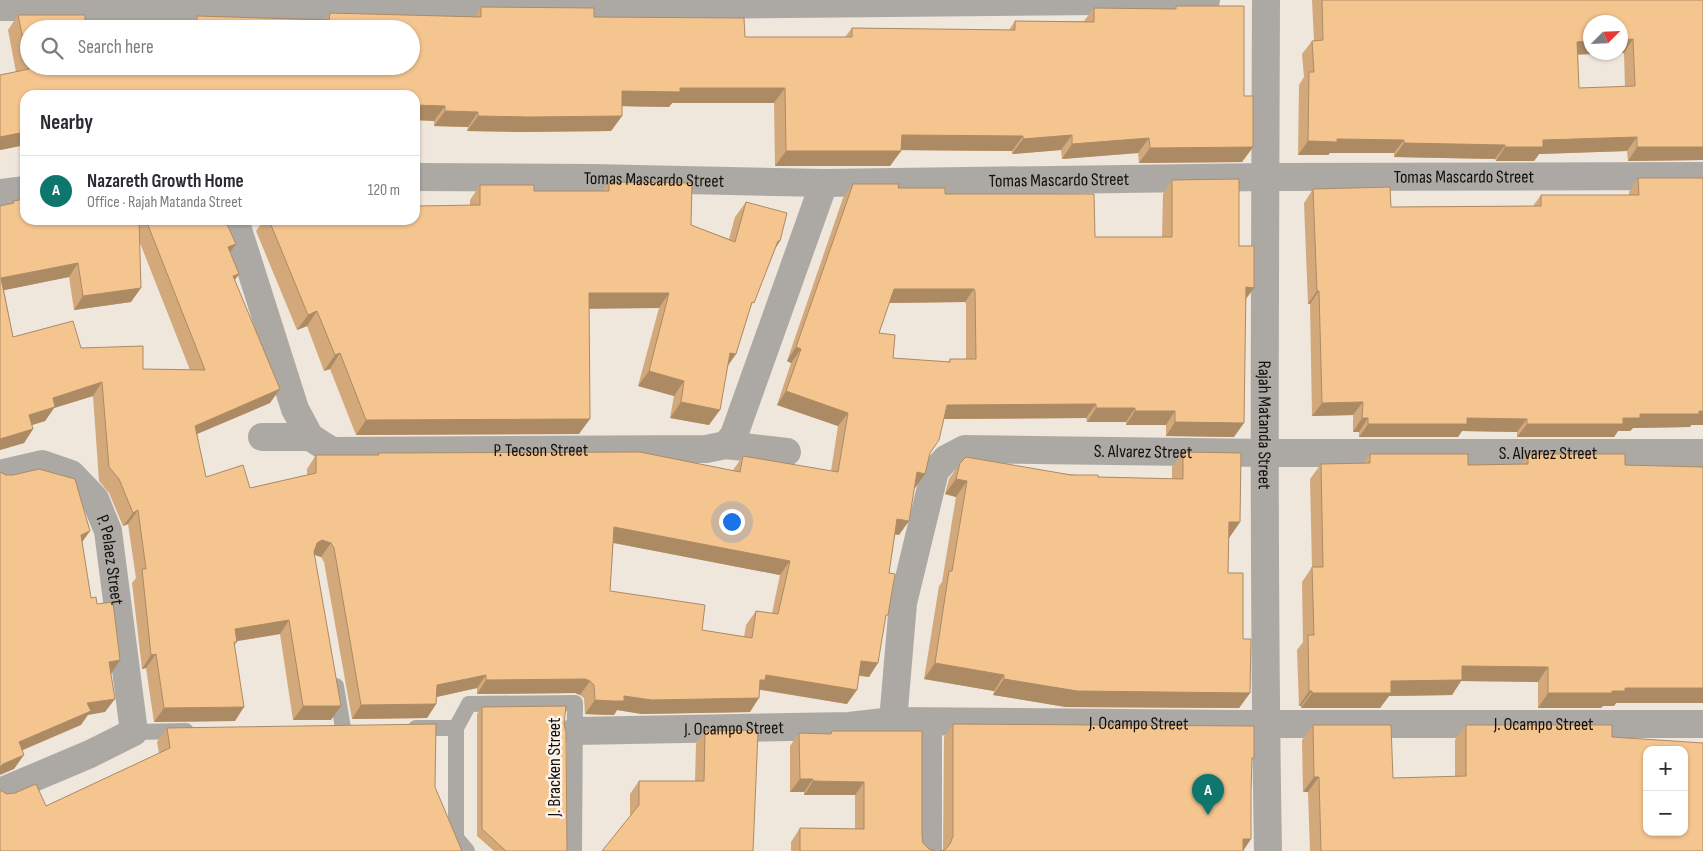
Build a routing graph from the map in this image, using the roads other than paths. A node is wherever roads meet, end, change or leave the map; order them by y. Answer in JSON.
{"nodes":[{"id":1,"x":1206,"y":0,"type":"edge"},
{"id":2,"x":1266,"y":0,"type":"edge"},
{"id":3,"x":0,"y":7,"type":"edge"},
{"id":4,"x":1703,"y":176,"type":"edge"},
{"id":5,"x":420,"y":177,"type":"edge"},
{"id":6,"x":1266,"y":177,"type":"junction"},
{"id":7,"x":824,"y":183,"type":"junction"},
{"id":8,"x":20,"y":191,"type":"edge"},
{"id":9,"x":0,"y":193,"type":"edge"},
{"id":10,"x":237,"y":225,"type":"edge"},
{"id":11,"x":262,"y":437,"type":"dead end"},
{"id":12,"x":310,"y":437,"type":"junction"},
{"id":13,"x":726,"y":445,"type":"junction"},
{"id":14,"x":786,"y":452,"type":"dead end"},
{"id":15,"x":1265,"y":453,"type":"junction"},
{"id":16,"x":1703,"y":453,"type":"edge"},
{"id":17,"x":0,"y":474,"type":"edge"},
{"id":18,"x":333,"y":670,"type":"edge"},
{"id":19,"x":893,"y":721,"type":"junction"},
{"id":20,"x":928,"y":722,"type":"junction"},
{"id":21,"x":1265,"y":723,"type":"junction"},
{"id":22,"x":1703,"y":724,"type":"edge"},
{"id":23,"x":344,"y":728,"type":"junction"},
{"id":24,"x":362,"y":728,"type":"edge"},
{"id":25,"x":400,"y":728,"type":"edge"},
{"id":26,"x":456,"y":728,"type":"junction"},
{"id":27,"x":324,"y":729,"type":"edge"},
{"id":28,"x":204,"y":730,"type":"edge"},
{"id":29,"x":134,"y":732,"type":"junction"},
{"id":30,"x":575,"y":732,"type":"junction"},
{"id":31,"x":0,"y":792,"type":"edge"},
{"id":32,"x":928,"y":849,"type":"edge"},
{"id":33,"x":467,"y":851,"type":"edge"},
{"id":34,"x":574,"y":851,"type":"edge"},
{"id":35,"x":1268,"y":851,"type":"edge"}],
"edges":[{"from":1,"to":3,"type":"street"},
{"from":2,"to":6,"type":"street","name":"Rajah Matanda Street"},
{"from":4,"to":6,"type":"street","name":"Tomas Mascardo Street"},
{"from":5,"to":7,"type":"street","name":"Tomas Mascardo Street"},
{"from":6,"to":7,"type":"street","name":"Tomas Mascardo Street"},
{"from":6,"to":15,"type":"street","name":"Rajah Matanda Street"},
{"from":7,"to":13,"type":"street"},
{"from":8,"to":9,"type":"street"},
{"from":10,"to":12,"type":"street","name":"P. Tecson Street"},
{"from":11,"to":12,"type":"street"},
{"from":12,"to":13,"type":"street","name":"P. Tecson Street"},
{"from":13,"to":14,"type":"street","name":"P. Tecson Street"},
{"from":15,"to":16,"type":"street","name":"S. Alvarez Street"},
{"from":15,"to":19,"type":"street","name":"S. Alvarez Street"},
{"from":15,"to":21,"type":"street","name":"Rajah Matanda Street"},
{"from":17,"to":29,"type":"street","name":"P. Pelaez Street"},
{"from":18,"to":23,"type":"lane"},
{"from":19,"to":20,"type":"street","name":"J. Ocampo Street"},
{"from":19,"to":30,"type":"street","name":"J. Ocampo Street"},
{"from":20,"to":21,"type":"street","name":"J. Ocampo Street"},
{"from":20,"to":32,"type":"street"},
{"from":21,"to":22,"type":"street","name":"J. Ocampo Street"},
{"from":21,"to":35,"type":"street","name":"Rajah Matanda Street"},
{"from":23,"to":24,"type":"lane"},
{"from":23,"to":27,"type":"lane"},
{"from":25,"to":26,"type":"lane"},
{"from":26,"to":30,"type":"lane","name":"J. Bracken Street"},
{"from":26,"to":33,"type":"lane","name":"J. Bracken Street"},
{"from":28,"to":29,"type":"lane"},
{"from":29,"to":31,"type":"street"},
{"from":30,"to":34,"type":"lane","name":"J. Bracken Street"}]}
